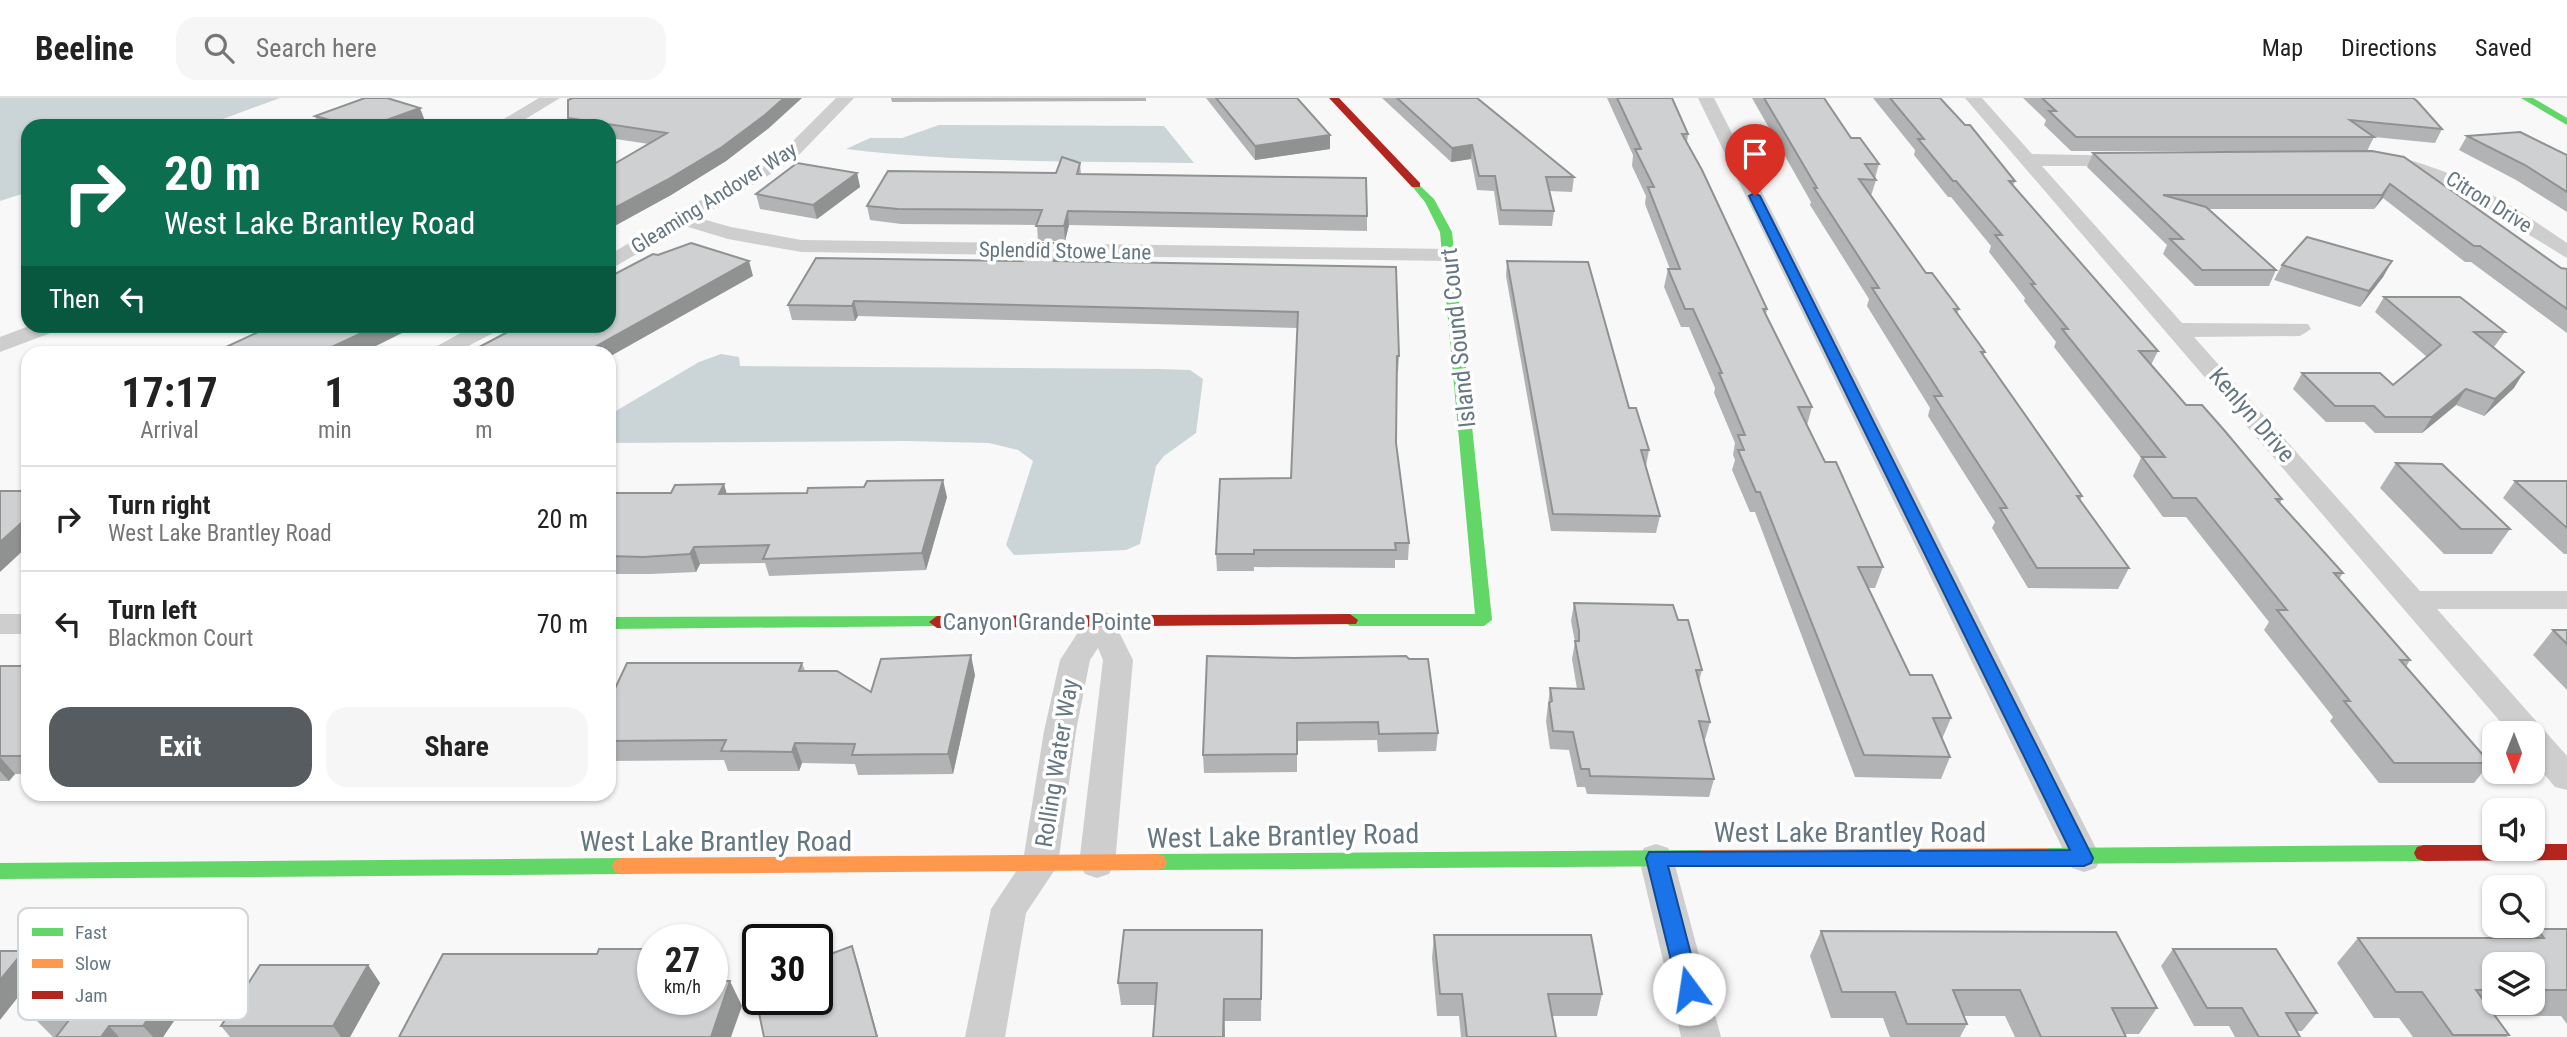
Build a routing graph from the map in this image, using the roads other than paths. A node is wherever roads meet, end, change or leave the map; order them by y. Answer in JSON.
{"nodes":[{"id":1,"x":552,"y":98,"type":"edge"},
{"id":2,"x":846,"y":98,"type":"edge"},
{"id":3,"x":1334,"y":98,"type":"edge"},
{"id":4,"x":1706,"y":98,"type":"edge"},
{"id":5,"x":1973,"y":98,"type":"edge"},
{"id":6,"x":2526,"y":98,"type":"edge"},
{"id":7,"x":514,"y":119,"type":"edge"},
{"id":8,"x":2567,"y":122,"type":"edge"},
{"id":9,"x":2351,"y":158,"type":"edge"},
{"id":10,"x":2030,"y":160,"type":"junction"},
{"id":11,"x":2141,"y":160,"type":"edge"},
{"id":12,"x":685,"y":220,"type":"junction"},
{"id":13,"x":2567,"y":252,"type":"edge"},
{"id":14,"x":1449,"y":255,"type":"junction"},
{"id":15,"x":616,"y":260,"type":"edge"},
{"id":16,"x":2300,"y":329,"type":"dead end"},
{"id":17,"x":2178,"y":330,"type":"junction"},
{"id":18,"x":30,"y":333,"type":"edge"},
{"id":19,"x":475,"y":333,"type":"edge"},
{"id":20,"x":0,"y":345,"type":"edge"},
{"id":21,"x":450,"y":346,"type":"edge"},
{"id":22,"x":2413,"y":600,"type":"junction"},
{"id":23,"x":2567,"y":600,"type":"edge"},
{"id":24,"x":1484,"y":620,"type":"joint"},
{"id":25,"x":1100,"y":621,"type":"junction"},
{"id":26,"x":616,"y":623,"type":"edge"},
{"id":27,"x":2518,"y":721,"type":"edge"},
{"id":28,"x":2545,"y":753,"type":"edge"},
{"id":29,"x":2567,"y":778,"type":"edge"},
{"id":30,"x":2567,"y":852,"type":"edge"},
{"id":31,"x":1656,"y":858,"type":"junction"},
{"id":32,"x":2084,"y":858,"type":"junction"},
{"id":33,"x":1097,"y":864,"type":"junction"},
{"id":34,"x":1040,"y":865,"type":"junction"},
{"id":35,"x":0,"y":872,"type":"edge"},
{"id":36,"x":985,"y":1037,"type":"edge"},
{"id":37,"x":1701,"y":1037,"type":"edge"}],
"edges":[{"from":1,"to":7,"type":"street"},
{"from":2,"to":12,"type":"street","name":"Gleaming Andover Way"},
{"from":3,"to":14,"type":"street","name":"Island Sound Court"},
{"from":4,"to":32,"type":"street"},
{"from":5,"to":10,"type":"street","name":"Kenlyn Drive"},
{"from":6,"to":8,"type":"street"},
{"from":9,"to":13,"type":"street","name":"Citron Drive"},
{"from":10,"to":11,"type":"street"},
{"from":10,"to":17,"type":"street","name":"Kenlyn Drive"},
{"from":12,"to":14,"type":"street","name":"Splendid Stowe Lane"},
{"from":12,"to":15,"type":"street","name":"Gleaming Andover Way"},
{"from":14,"to":24,"type":"street","name":"Island Sound Court"},
{"from":16,"to":17,"type":"street"},
{"from":17,"to":22,"type":"street","name":"Kenlyn Drive"},
{"from":18,"to":20,"type":"street"},
{"from":19,"to":21,"type":"street"},
{"from":22,"to":23,"type":"street"},
{"from":22,"to":27,"type":"street","name":"Kenlyn Drive"},
{"from":24,"to":25,"type":"street","name":"Canyon Grande Pointe"},
{"from":25,"to":26,"type":"street","name":"Canyon Grande Pointe"},
{"from":25,"to":33,"type":"street","name":"Rolling Water Way"},
{"from":25,"to":34,"type":"street","name":"Rolling Water Way"},
{"from":28,"to":29,"type":"street"},
{"from":30,"to":32,"type":"street","name":"West Lake Brantley Road"},
{"from":31,"to":32,"type":"street","name":"West Lake Brantley Road"},
{"from":31,"to":33,"type":"street","name":"West Lake Brantley Road"},
{"from":31,"to":37,"type":"street"},
{"from":33,"to":34,"type":"street","name":"West Lake Brantley Road"},
{"from":34,"to":35,"type":"street","name":"West Lake Brantley Road"},
{"from":34,"to":36,"type":"street"}]}
